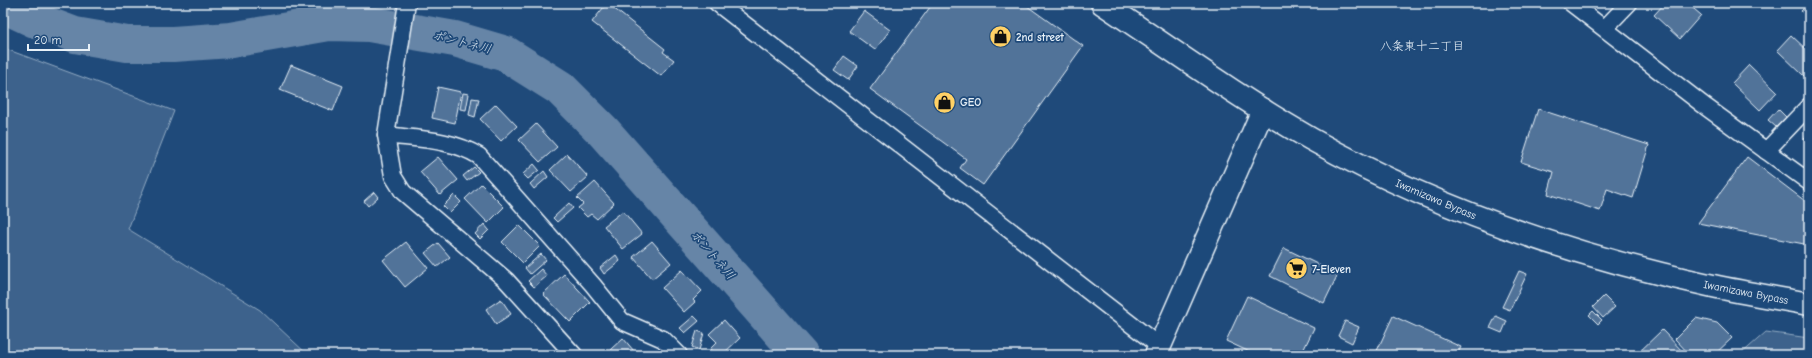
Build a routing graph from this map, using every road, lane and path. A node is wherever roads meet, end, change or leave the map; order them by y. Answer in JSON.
{"nodes":[{"id":1,"x":407,"y":3,"type":"edge"},
{"id":2,"x":717,"y":3,"type":"edge"},
{"id":3,"x":1102,"y":3,"type":"edge"},
{"id":4,"x":1572,"y":3,"type":"edge"},
{"id":5,"x":1629,"y":3,"type":"edge"},
{"id":6,"x":1605,"y":28,"type":"junction"},
{"id":7,"x":1809,"y":106,"type":"edge"},
{"id":8,"x":1263,"y":110,"type":"junction"},
{"id":9,"x":386,"y":135,"type":"junction"},
{"id":10,"x":1766,"y":151,"type":"junction"},
{"id":11,"x":1809,"y":182,"type":"edge"},
{"id":12,"x":1809,"y":304,"type":"edge"},
{"id":13,"x":1158,"y":351,"type":"edge"},
{"id":14,"x":574,"y":355,"type":"edge"},
{"id":15,"x":679,"y":355,"type":"edge"}],
"edges":[{"from":1,"to":9,"type":"street"},
{"from":2,"to":13,"type":"street"},
{"from":3,"to":8,"type":"main road","name":"Iwamizawa Bypass"},
{"from":4,"to":6,"type":"street"},
{"from":5,"to":6,"type":"street"},
{"from":6,"to":10,"type":"street"},
{"from":7,"to":10,"type":"street"},
{"from":8,"to":12,"type":"main road","name":"Iwamizawa Bypass"},
{"from":8,"to":13,"type":"main road"},
{"from":9,"to":14,"type":"street"},
{"from":9,"to":15,"type":"street"},
{"from":10,"to":11,"type":"street"}]}
